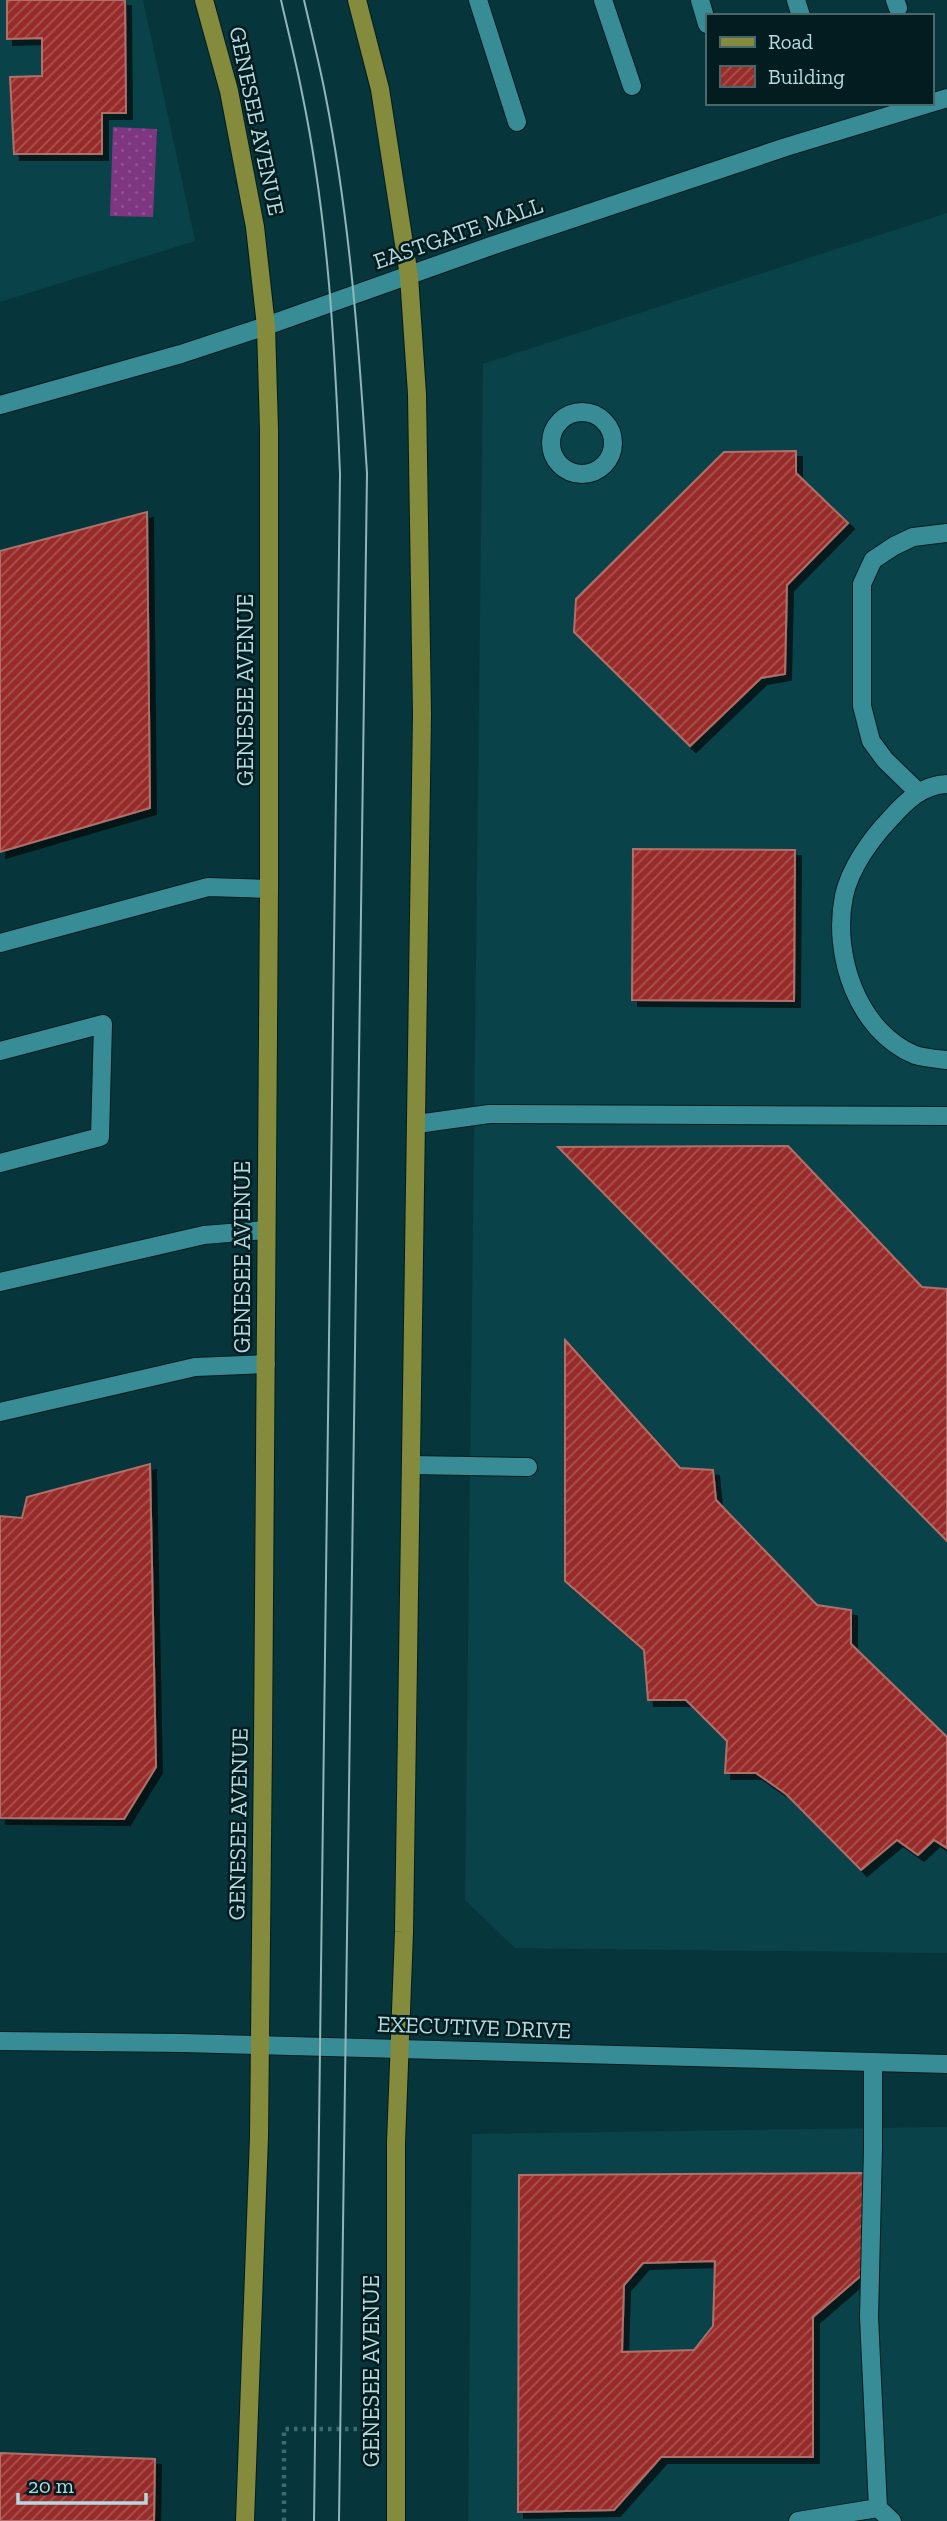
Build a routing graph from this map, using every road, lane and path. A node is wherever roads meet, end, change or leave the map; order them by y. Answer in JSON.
{"nodes":[{"id":1,"x":204,"y":0,"type":"edge"},
{"id":2,"x":357,"y":0,"type":"edge"},
{"id":3,"x":478,"y":0,"type":"edge"},
{"id":4,"x":603,"y":0,"type":"edge"},
{"id":5,"x":700,"y":0,"type":"edge"},
{"id":6,"x":706,"y":21,"type":"edge"},
{"id":7,"x":632,"y":86,"type":"dead end"},
{"id":8,"x":927,"y":105,"type":"edge"},
{"id":9,"x":517,"y":122,"type":"dead end"},
{"id":10,"x":409,"y":276,"type":"junction"},
{"id":11,"x":266,"y":326,"type":"junction"},
{"id":12,"x":0,"y":405,"type":"edge"},
{"id":13,"x":947,"y":533,"type":"edge"},
{"id":14,"x":947,"y":784,"type":"edge"},
{"id":15,"x":919,"y":793,"type":"junction"},
{"id":16,"x":269,"y":889,"type":"junction"},
{"id":17,"x":0,"y":943,"type":"edge"},
{"id":18,"x":0,"y":1051,"type":"edge"},
{"id":19,"x":947,"y":1060,"type":"edge"},
{"id":20,"x":947,"y":1116,"type":"edge"},
{"id":21,"x":417,"y":1124,"type":"junction"},
{"id":22,"x":0,"y":1163,"type":"edge"},
{"id":23,"x":266,"y":1230,"type":"junction"},
{"id":24,"x":0,"y":1282,"type":"edge"},
{"id":25,"x":266,"y":1364,"type":"junction"},
{"id":26,"x":0,"y":1412,"type":"edge"},
{"id":27,"x":412,"y":1465,"type":"junction"},
{"id":28,"x":528,"y":1467,"type":"dead end"},
{"id":29,"x":0,"y":2041,"type":"edge"},
{"id":30,"x":259,"y":2045,"type":"junction"},
{"id":31,"x":398,"y":2049,"type":"junction"},
{"id":32,"x":873,"y":2062,"type":"junction"},
{"id":33,"x":947,"y":2064,"type":"edge"},
{"id":34,"x":371,"y":2429,"type":"dead end"},
{"id":35,"x":878,"y":2508,"type":"junction"},
{"id":36,"x":245,"y":2521,"type":"edge"},
{"id":37,"x":284,"y":2521,"type":"edge"},
{"id":38,"x":396,"y":2521,"type":"edge"},
{"id":39,"x":804,"y":2521,"type":"edge"},
{"id":40,"x":892,"y":2521,"type":"edge"}],
"edges":[{"from":1,"to":11,"type":"main road","name":"GENESEE AVENUE"},
{"from":2,"to":10,"type":"main road","name":"GENESEE AVENUE"},
{"from":3,"to":9,"type":"main road"},
{"from":4,"to":7,"type":"main road"},
{"from":5,"to":6,"type":"main road"},
{"from":8,"to":10,"type":"main road","name":"EASTGATE MALL"},
{"from":10,"to":11,"type":"main road","name":"EASTGATE MALL"},
{"from":10,"to":21,"type":"main road","name":"GENESEE AVENUE"},
{"from":11,"to":12,"type":"main road","name":"EASTGATE MALL"},
{"from":11,"to":16,"type":"main road","name":"GENESEE AVENUE"},
{"from":13,"to":15,"type":"main road"},
{"from":14,"to":15,"type":"main road"},
{"from":15,"to":19,"type":"main road"},
{"from":16,"to":17,"type":"main road"},
{"from":16,"to":23,"type":"main road","name":"GENESEE AVENUE"},
{"from":18,"to":22,"type":"main road"},
{"from":20,"to":21,"type":"main road"},
{"from":21,"to":27,"type":"main road","name":"GENESEE AVENUE"},
{"from":23,"to":24,"type":"main road"},
{"from":23,"to":25,"type":"main road","name":"GENESEE AVENUE"},
{"from":25,"to":26,"type":"main road"},
{"from":25,"to":30,"type":"main road","name":"GENESEE AVENUE"},
{"from":27,"to":28,"type":"main road"},
{"from":27,"to":31,"type":"main road","name":"GENESEE AVENUE"},
{"from":29,"to":30,"type":"main road","name":"EXECUTIVE DRIVE"},
{"from":30,"to":31,"type":"main road","name":"EXECUTIVE DRIVE"},
{"from":30,"to":36,"type":"main road","name":"GENESEE AVENUE"},
{"from":31,"to":32,"type":"main road","name":"EXECUTIVE DRIVE"},
{"from":31,"to":38,"type":"main road","name":"GENESEE AVENUE"},
{"from":32,"to":33,"type":"main road","name":"EXECUTIVE DRIVE"},
{"from":32,"to":35,"type":"main road"},
{"from":34,"to":37,"type":"path"},
{"from":35,"to":39,"type":"main road"},
{"from":35,"to":40,"type":"main road"}]}
